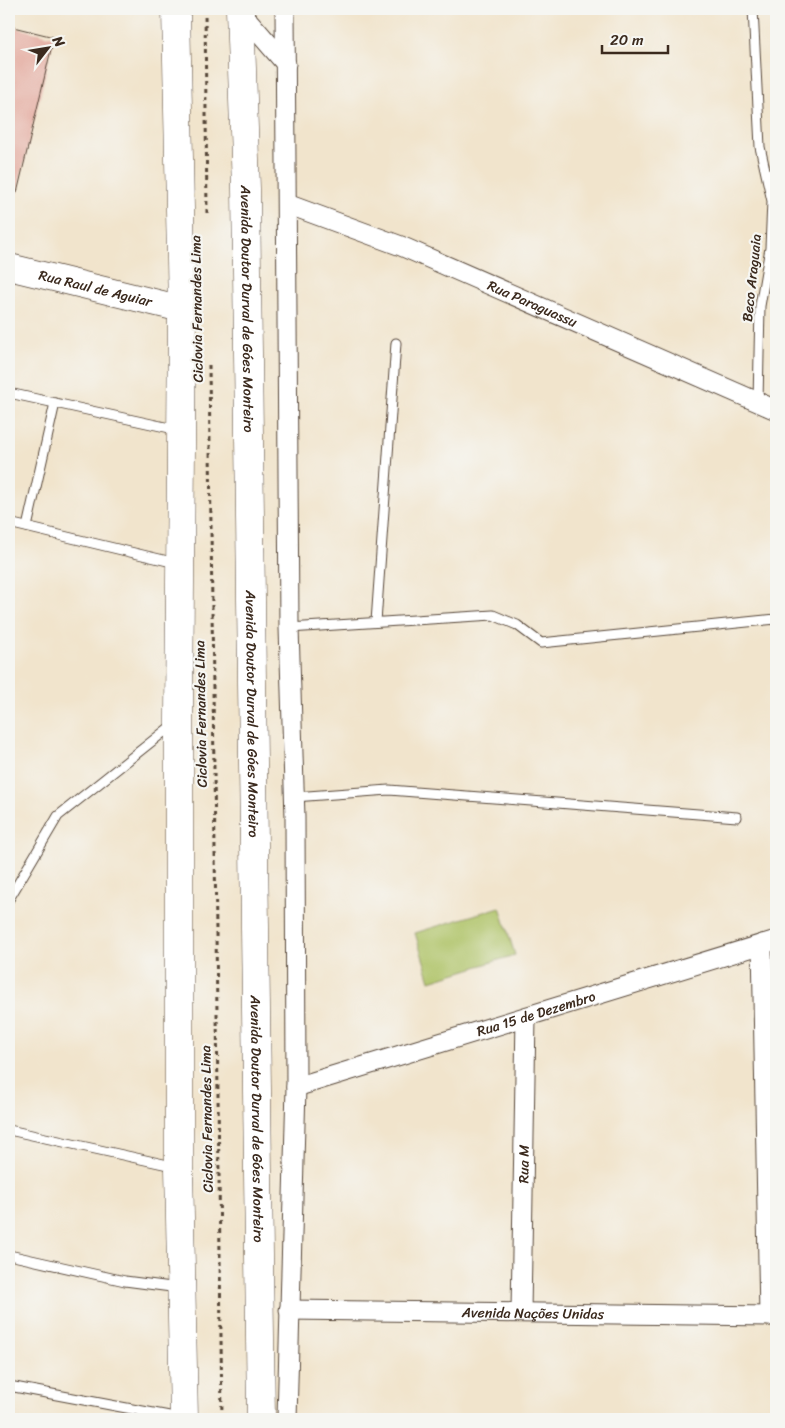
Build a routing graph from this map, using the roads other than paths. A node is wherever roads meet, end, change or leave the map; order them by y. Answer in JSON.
{"nodes":[{"id":1,"x":176,"y":9,"type":"edge"},
{"id":2,"x":285,"y":9,"type":"edge"},
{"id":3,"x":753,"y":9,"type":"edge"},
{"id":4,"x":240,"y":10,"type":"edge"},
{"id":5,"x":286,"y":64,"type":"junction"},
{"id":6,"x":287,"y":204,"type":"junction"},
{"id":7,"x":9,"y":267,"type":"edge"},
{"id":8,"x":182,"y":309,"type":"junction"},
{"id":9,"x":396,"y":343,"type":"dead end"},
{"id":10,"x":9,"y":393,"type":"edge"},
{"id":11,"x":758,"y":402,"type":"junction"},
{"id":12,"x":55,"y":403,"type":"junction"},
{"id":13,"x":776,"y":410,"type":"edge"},
{"id":14,"x":181,"y":431,"type":"junction"},
{"id":15,"x":9,"y":523,"type":"edge"},
{"id":16,"x":26,"y":527,"type":"junction"},
{"id":17,"x":180,"y":564,"type":"junction"},
{"id":18,"x":776,"y":619,"type":"edge"},
{"id":19,"x":376,"y":622,"type":"junction"},
{"id":20,"x":289,"y":628,"type":"junction"},
{"id":21,"x":179,"y":720,"type":"junction"},
{"id":22,"x":294,"y":797,"type":"junction"},
{"id":23,"x":737,"y":817,"type":"dead end"},
{"id":24,"x":9,"y":899,"type":"edge"},
{"id":25,"x":769,"y":942,"type":"edge"},
{"id":26,"x":526,"y":1017,"type":"junction"},
{"id":27,"x":296,"y":1087,"type":"junction"},
{"id":28,"x":9,"y":1130,"type":"edge"},
{"id":29,"x":179,"y":1167,"type":"junction"},
{"id":30,"x":9,"y":1255,"type":"edge"},
{"id":31,"x":181,"y":1288,"type":"junction"},
{"id":32,"x":289,"y":1310,"type":"junction"},
{"id":33,"x":521,"y":1312,"type":"junction"},
{"id":34,"x":772,"y":1316,"type":"edge"},
{"id":35,"x":9,"y":1386,"type":"edge"},
{"id":36,"x":184,"y":1419,"type":"edge"},
{"id":37,"x":261,"y":1419,"type":"edge"},
{"id":38,"x":287,"y":1419,"type":"edge"}],
"edges":[{"from":1,"to":8,"type":"highway"},
{"from":2,"to":5,"type":"street"},
{"from":3,"to":11,"type":"lane","name":"Beco Araguaia"},
{"from":4,"to":5,"type":"street"},
{"from":4,"to":37,"type":"highway","name":"Avenida Doutor Durval de Góes Monteiro"},
{"from":5,"to":6,"type":"street"},
{"from":6,"to":11,"type":"street","name":"Rua Paraguassu"},
{"from":6,"to":20,"type":"street"},
{"from":7,"to":8,"type":"street","name":"Rua Raul de Aguiar"},
{"from":8,"to":14,"type":"highway"},
{"from":9,"to":19,"type":"lane"},
{"from":10,"to":12,"type":"lane"},
{"from":11,"to":13,"type":"street","name":"Rua Paraguassu"},
{"from":12,"to":14,"type":"lane"},
{"from":12,"to":16,"type":"lane"},
{"from":14,"to":17,"type":"highway"},
{"from":15,"to":16,"type":"lane"},
{"from":16,"to":17,"type":"lane"},
{"from":17,"to":21,"type":"highway"},
{"from":18,"to":19,"type":"lane"},
{"from":19,"to":20,"type":"lane"},
{"from":20,"to":22,"type":"street"},
{"from":21,"to":24,"type":"lane"},
{"from":21,"to":29,"type":"highway"},
{"from":22,"to":23,"type":"lane"},
{"from":22,"to":27,"type":"street"},
{"from":25,"to":26,"type":"street","name":"Rua 15 de Dezembro"},
{"from":25,"to":34,"type":"street"},
{"from":26,"to":27,"type":"street","name":"Rua 15 de Dezembro"},
{"from":26,"to":33,"type":"street","name":"Rua M"},
{"from":27,"to":32,"type":"street"},
{"from":28,"to":29,"type":"lane"},
{"from":29,"to":31,"type":"highway"},
{"from":30,"to":31,"type":"lane"},
{"from":31,"to":36,"type":"highway"},
{"from":32,"to":33,"type":"street","name":"Avenida Nações Unidas"},
{"from":32,"to":38,"type":"street"},
{"from":33,"to":34,"type":"street","name":"Avenida Nações Unidas"},
{"from":35,"to":36,"type":"lane"}]}
